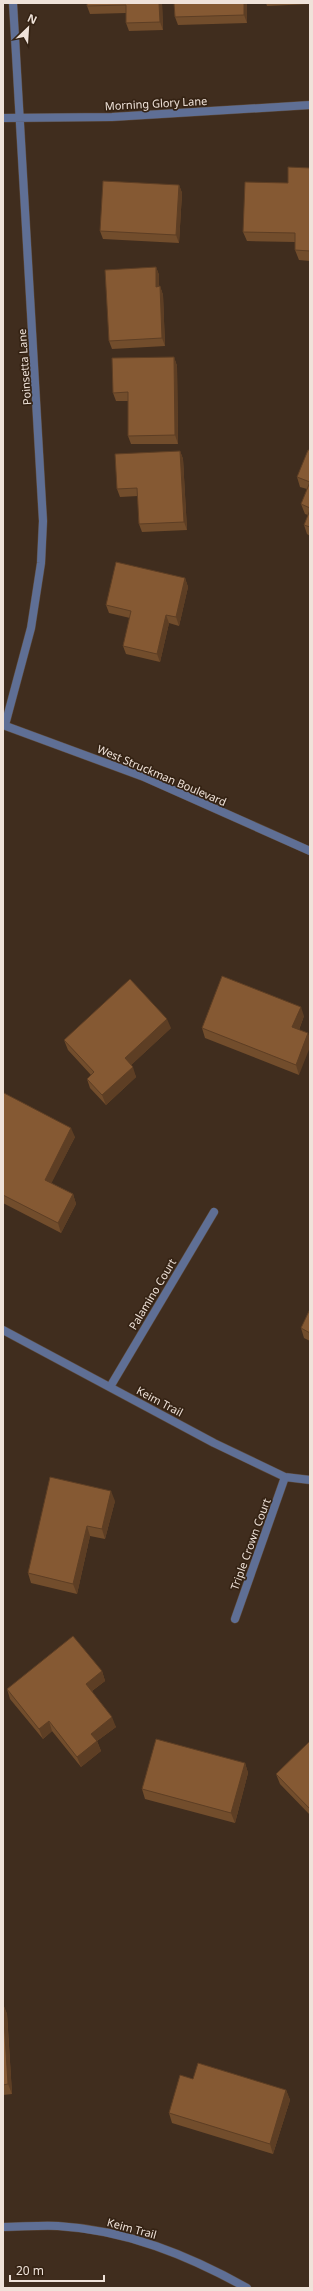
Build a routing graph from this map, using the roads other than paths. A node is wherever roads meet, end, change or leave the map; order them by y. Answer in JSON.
{"nodes":[{"id":1,"x":13,"y":3,"type":"edge"},
{"id":2,"x":310,"y":105,"type":"edge"},
{"id":3,"x":3,"y":118,"type":"edge"},
{"id":4,"x":20,"y":118,"type":"junction"},
{"id":5,"x":4,"y":725,"type":"edge"},
{"id":6,"x":310,"y":851,"type":"edge"},
{"id":7,"x":214,"y":1212,"type":"dead end"},
{"id":8,"x":3,"y":1330,"type":"edge"},
{"id":9,"x":110,"y":1388,"type":"junction"},
{"id":10,"x":285,"y":1477,"type":"junction"},
{"id":11,"x":310,"y":1480,"type":"edge"},
{"id":12,"x":235,"y":1619,"type":"dead end"},
{"id":13,"x":3,"y":2227,"type":"edge"},
{"id":14,"x":247,"y":2288,"type":"edge"}],
"edges":[{"from":1,"to":4,"type":"street","name":"Poinsetta Lane"},
{"from":2,"to":4,"type":"street","name":"Morning Glory Lane"},
{"from":3,"to":4,"type":"street","name":"Morning Glory Lane"},
{"from":4,"to":5,"type":"street","name":"Poinsetta Lane"},
{"from":5,"to":6,"type":"street","name":"West Struckman Boulevard"},
{"from":7,"to":9,"type":"street","name":"Palamino Court"},
{"from":8,"to":9,"type":"street","name":"Keim Trail"},
{"from":9,"to":10,"type":"street","name":"Keim Trail"},
{"from":10,"to":11,"type":"street","name":"Keim Trail"},
{"from":10,"to":12,"type":"street","name":"Triple Crown Court"},
{"from":13,"to":14,"type":"street","name":"Keim Trail"}]}
